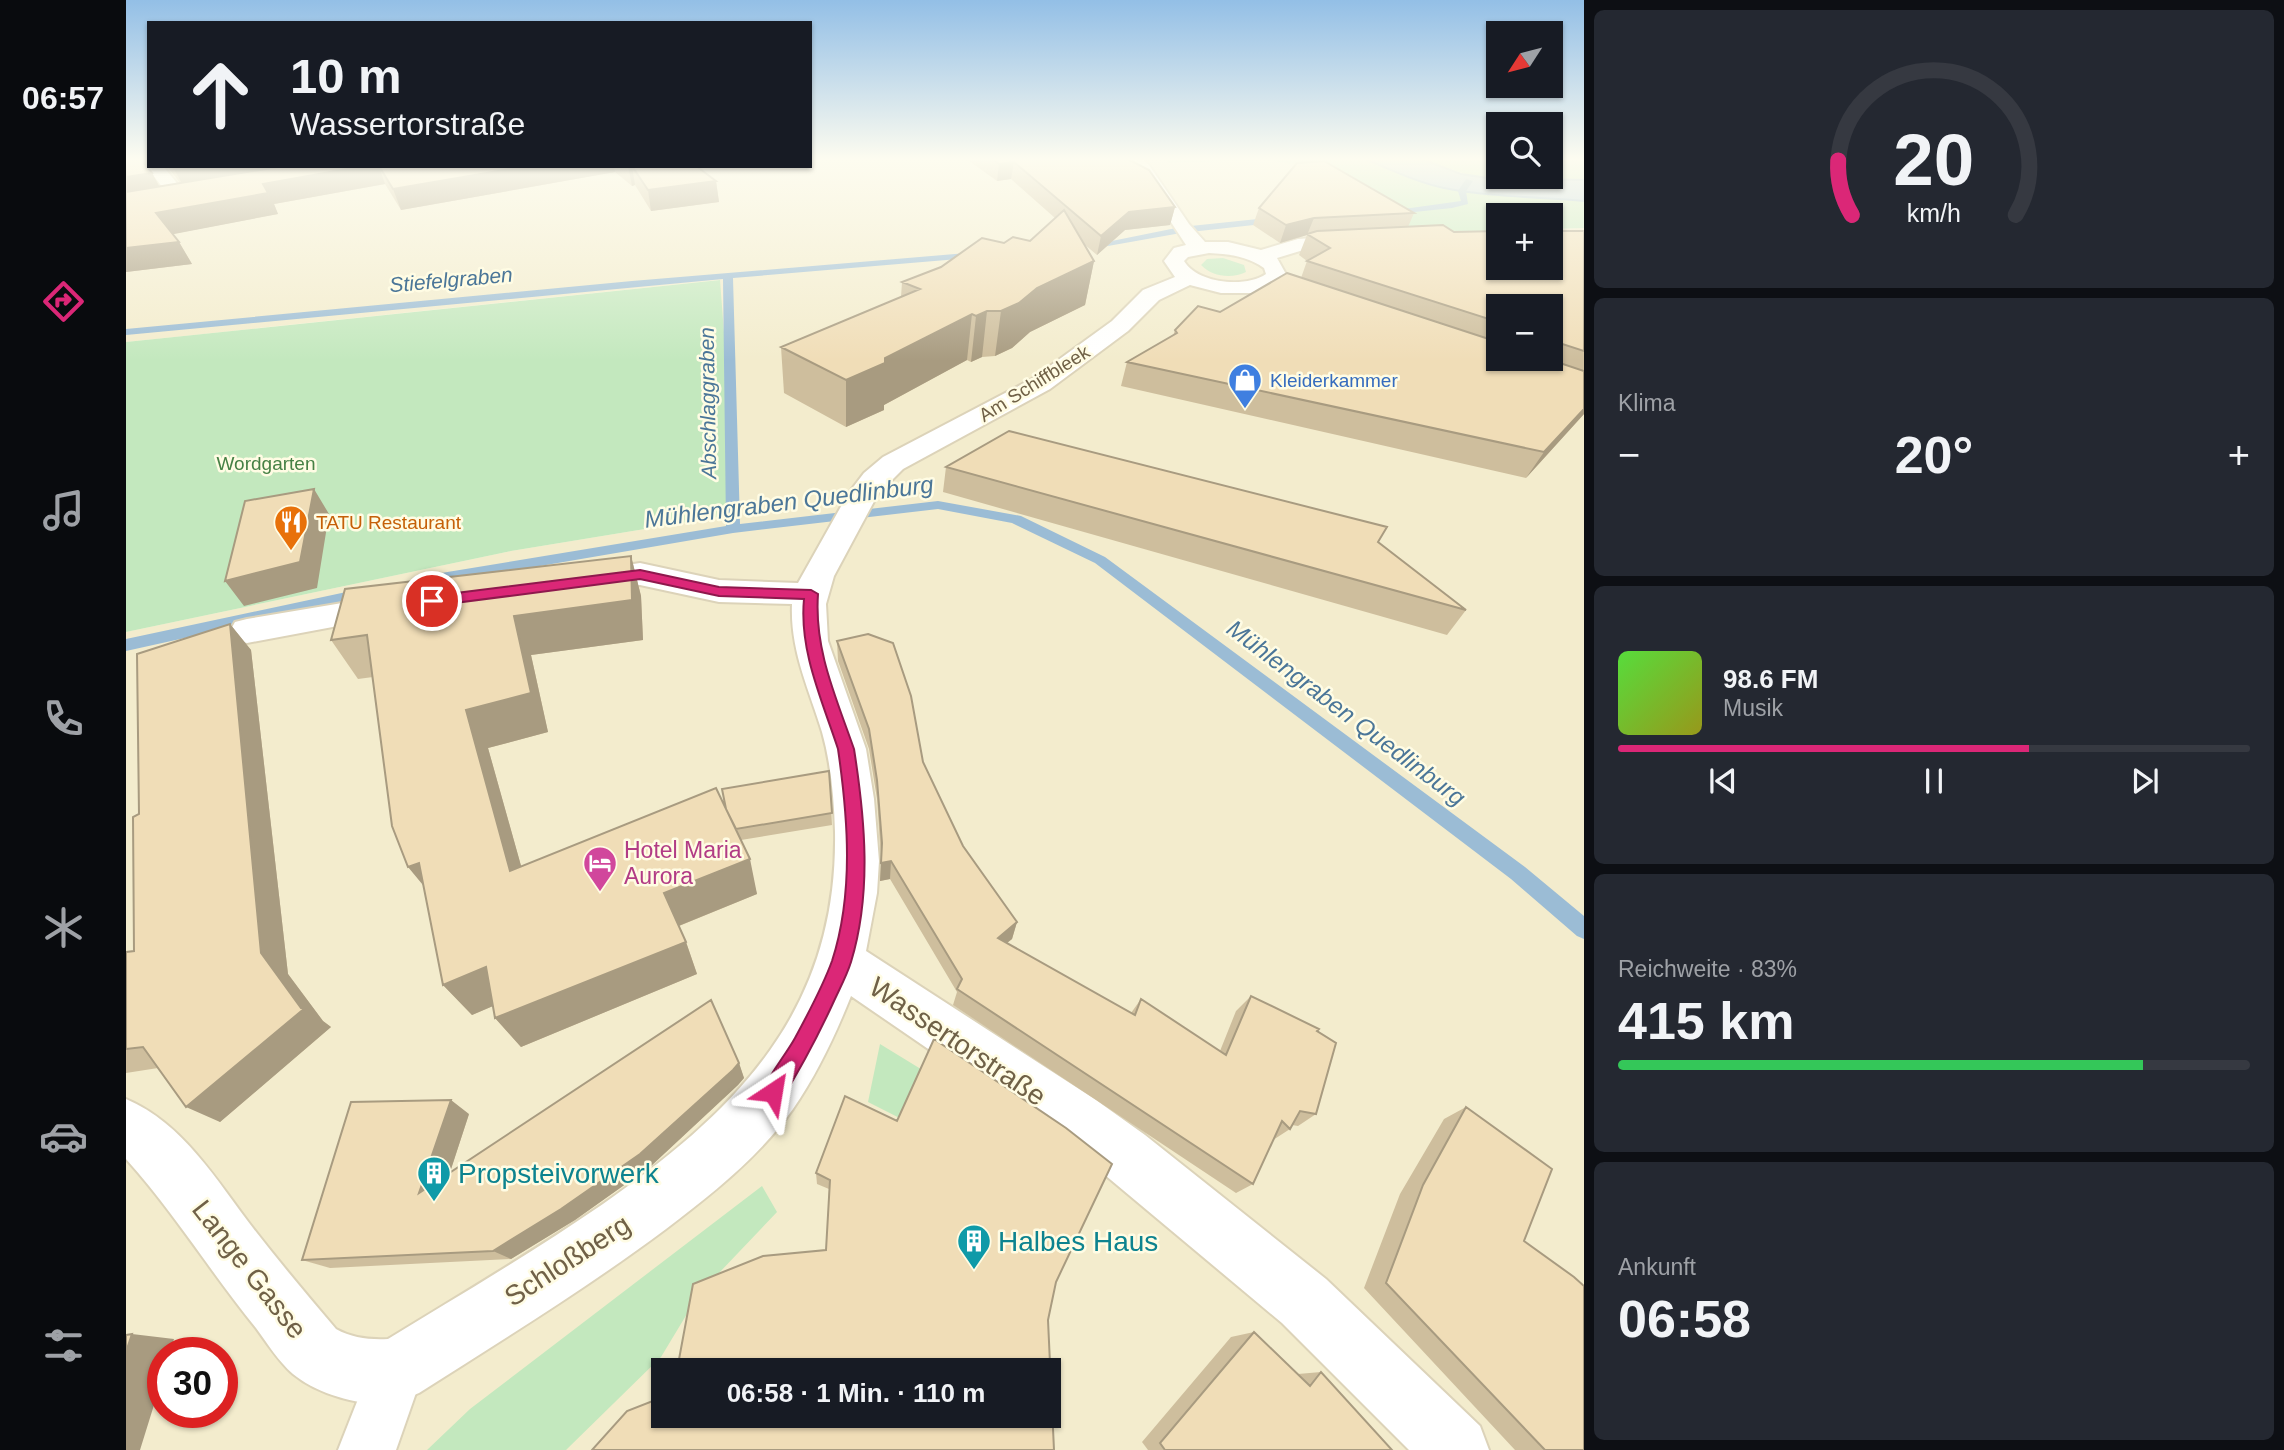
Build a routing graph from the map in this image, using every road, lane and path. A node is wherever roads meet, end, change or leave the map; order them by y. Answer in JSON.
{"nodes":[{"id":1,"x":1182,"y":226,"type":"edge"},
{"id":2,"x":1190,"y":237,"type":"junction"},
{"id":3,"x":1375,"y":240,"type":"edge"},
{"id":4,"x":1261,"y":257,"type":"junction"},
{"id":5,"x":1189,"y":278,"type":"junction"},
{"id":6,"x":1269,"y":283,"type":"junction"},
{"id":7,"x":1290,"y":291,"type":"edge"},
{"id":8,"x":558,"y":585,"type":"edge"},
{"id":9,"x":811,"y":594,"type":"junction"},
{"id":10,"x":421,"y":602,"type":"edge"},
{"id":11,"x":247,"y":631,"type":"dead end"},
{"id":12,"x":841,"y":962,"type":"junction"},
{"id":13,"x":126,"y":1126,"type":"edge"},
{"id":14,"x":396,"y":1370,"type":"junction"},
{"id":15,"x":367,"y":1450,"type":"edge"},
{"id":16,"x":1456,"y":1450,"type":"edge"}],
"edges":[{"from":1,"to":2,"type":"street"},
{"from":2,"to":4,"type":"street"},
{"from":2,"to":5,"type":"street"},
{"from":3,"to":4,"type":"street"},
{"from":4,"to":6,"type":"street"},
{"from":5,"to":6,"type":"street"},
{"from":5,"to":9,"type":"street","name":"Am Schiffbleek"},
{"from":6,"to":7,"type":"street"},
{"from":8,"to":9,"type":"street"},
{"from":9,"to":12,"type":"street"},
{"from":10,"to":11,"type":"street"},
{"from":12,"to":14,"type":"street","name":"Schloßberg"},
{"from":12,"to":16,"type":"street","name":"Wassertorstraße"},
{"from":13,"to":14,"type":"street","name":"Lange Gasse"},
{"from":14,"to":15,"type":"street"}]}
